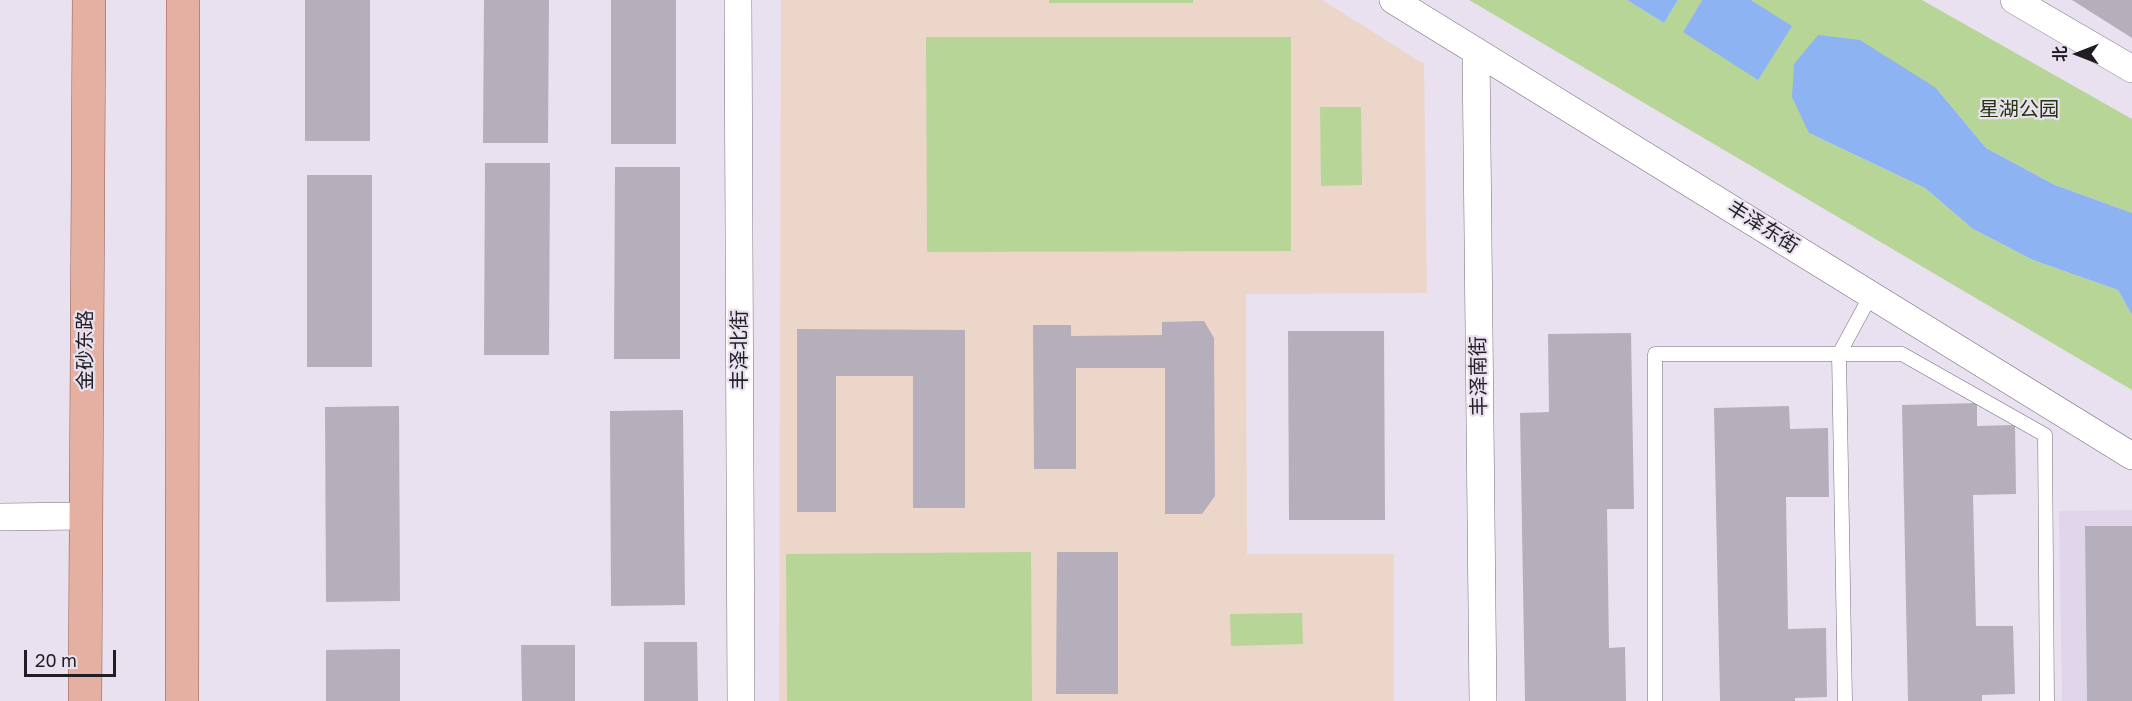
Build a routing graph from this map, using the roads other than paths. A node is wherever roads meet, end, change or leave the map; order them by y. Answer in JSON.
{"nodes":[{"id":1,"x":89,"y":0,"type":"edge"},
{"id":2,"x":183,"y":0,"type":"edge"},
{"id":3,"x":738,"y":0,"type":"edge"},
{"id":4,"x":1393,"y":0,"type":"edge"},
{"id":5,"x":2014,"y":0,"type":"edge"},
{"id":6,"x":1476,"y":51,"type":"junction"},
{"id":7,"x":2132,"y":69,"type":"edge"},
{"id":8,"x":1871,"y":295,"type":"junction"},
{"id":9,"x":1839,"y":354,"type":"junction"},
{"id":10,"x":2132,"y":456,"type":"edge"},
{"id":11,"x":85,"y":516,"type":"junction"},
{"id":12,"x":0,"y":517,"type":"edge"},
{"id":13,"x":85,"y":701,"type":"edge"},
{"id":14,"x":183,"y":701,"type":"edge"},
{"id":15,"x":741,"y":701,"type":"edge"},
{"id":16,"x":1483,"y":701,"type":"edge"},
{"id":17,"x":1655,"y":701,"type":"edge"},
{"id":18,"x":1845,"y":701,"type":"edge"},
{"id":19,"x":2047,"y":701,"type":"edge"}],
"edges":[{"from":1,"to":11,"type":"main road","name":"金砂东路"},
{"from":2,"to":14,"type":"main road"},
{"from":3,"to":15,"type":"street","name":"丰泽北街"},
{"from":4,"to":6,"type":"street","name":"丰泽东街"},
{"from":5,"to":7,"type":"street"},
{"from":6,"to":8,"type":"street","name":"丰泽东街"},
{"from":6,"to":16,"type":"street","name":"丰泽南街"},
{"from":8,"to":9,"type":"lane"},
{"from":8,"to":10,"type":"street","name":"丰泽东街"},
{"from":9,"to":17,"type":"lane"},
{"from":9,"to":18,"type":"lane"},
{"from":9,"to":19,"type":"lane"},
{"from":11,"to":12,"type":"street"},
{"from":11,"to":13,"type":"main road","name":"金砂东路"}]}
